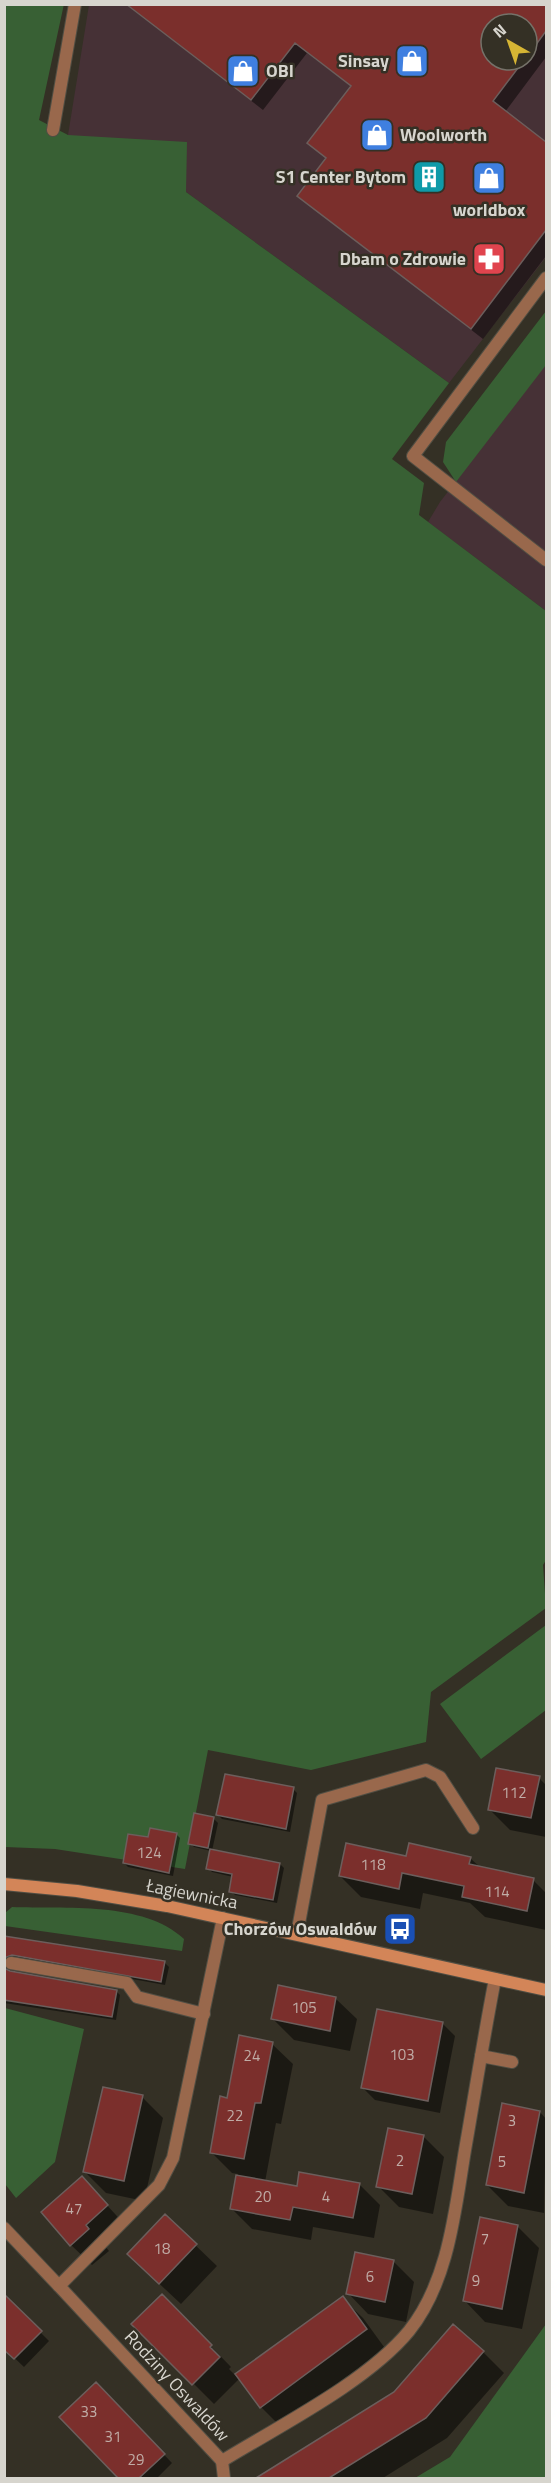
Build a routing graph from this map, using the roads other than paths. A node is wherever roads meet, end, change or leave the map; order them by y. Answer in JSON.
{"nodes":[{"id":1,"x":75,"y":4,"type":"edge"},
{"id":2,"x":53,"y":130,"type":"dead end"},
{"id":3,"x":546,"y":278,"type":"edge"},
{"id":4,"x":546,"y":560,"type":"edge"},
{"id":5,"x":472,"y":1828,"type":"dead end"},
{"id":6,"x":4,"y":1884,"type":"edge"},
{"id":7,"x":223,"y":1918,"type":"junction"},
{"id":8,"x":297,"y":1934,"type":"junction"},
{"id":9,"x":11,"y":1963,"type":"dead end"},
{"id":10,"x":495,"y":1979,"type":"junction"},
{"id":11,"x":546,"y":1990,"type":"edge"},
{"id":12,"x":204,"y":2014,"type":"junction"},
{"id":13,"x":481,"y":2056,"type":"junction"},
{"id":14,"x":512,"y":2062,"type":"dead end"},
{"id":15,"x":4,"y":2228,"type":"edge"},
{"id":16,"x":59,"y":2286,"type":"junction"},
{"id":17,"x":222,"y":2461,"type":"junction"},
{"id":18,"x":224,"y":2478,"type":"edge"}],
"edges":[{"from":1,"to":2,"type":"street"},
{"from":3,"to":4,"type":"street"},
{"from":5,"to":8,"type":"street"},
{"from":6,"to":7,"type":"street","name":"Łagiewnicka"},
{"from":7,"to":8,"type":"street","name":"Łagiewnicka"},
{"from":7,"to":12,"type":"street"},
{"from":8,"to":10,"type":"street","name":"Łagiewnicka"},
{"from":9,"to":12,"type":"street"},
{"from":10,"to":11,"type":"street","name":"Łagiewnicka"},
{"from":10,"to":13,"type":"street","name":"Rodziny Oswaldów"},
{"from":12,"to":16,"type":"street"},
{"from":13,"to":14,"type":"street"},
{"from":13,"to":17,"type":"street","name":"Rodziny Oswaldów"},
{"from":15,"to":16,"type":"street","name":"Rodziny Oswaldów"},
{"from":16,"to":17,"type":"street","name":"Rodziny Oswaldów"},
{"from":17,"to":18,"type":"street"}]}
